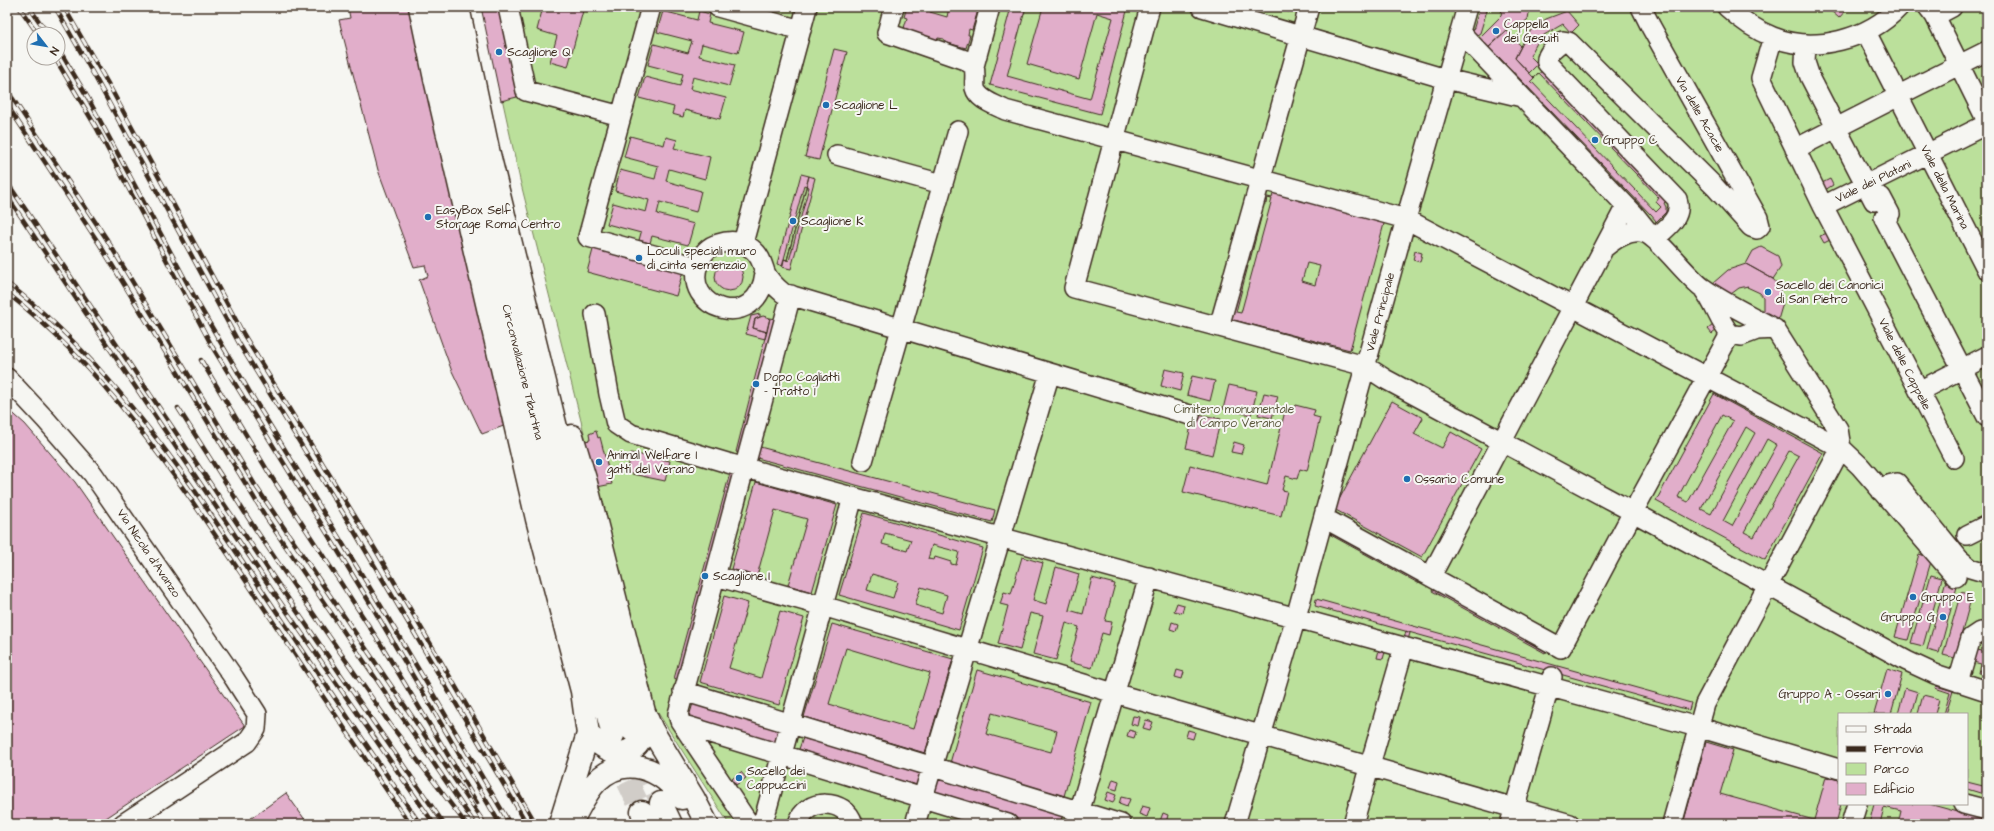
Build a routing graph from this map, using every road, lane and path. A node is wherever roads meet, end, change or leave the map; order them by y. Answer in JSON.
{"nodes":[{"id":1,"x":420,"y":7,"type":"edge"},
{"id":2,"x":438,"y":7,"type":"edge"},
{"id":3,"x":458,"y":7,"type":"edge"},
{"id":4,"x":508,"y":7,"type":"edge"},
{"id":5,"x":651,"y":7,"type":"edge"},
{"id":6,"x":718,"y":7,"type":"edge"},
{"id":7,"x":807,"y":7,"type":"edge"},
{"id":8,"x":894,"y":7,"type":"edge"},
{"id":9,"x":990,"y":7,"type":"edge"},
{"id":10,"x":1150,"y":7,"type":"edge"},
{"id":11,"x":1202,"y":7,"type":"edge"},
{"id":12,"x":1308,"y":7,"type":"edge"},
{"id":13,"x":1467,"y":7,"type":"edge"},
{"id":14,"x":1641,"y":7,"type":"edge"},
{"id":15,"x":1727,"y":7,"type":"edge"},
{"id":16,"x":1898,"y":7,"type":"edge"},
{"id":17,"x":1952,"y":7,"type":"edge"},
{"id":18,"x":1932,"y":12,"type":"edge"},
{"id":19,"x":801,"y":30,"type":"junction"},
{"id":20,"x":1460,"y":32,"type":"junction"},
{"id":21,"x":1866,"y":32,"type":"junction"},
{"id":22,"x":1300,"y":36,"type":"junction"},
{"id":23,"x":1773,"y":37,"type":"junction"},
{"id":24,"x":1806,"y":44,"type":"junction"},
{"id":25,"x":1987,"y":51,"type":"edge"},
{"id":26,"x":1959,"y":65,"type":"junction"},
{"id":27,"x":974,"y":66,"type":"junction"},
{"id":28,"x":1446,"y":79,"type":"junction"},
{"id":29,"x":1898,"y":96,"type":"junction"},
{"id":30,"x":1522,"y":97,"type":"junction"},
{"id":31,"x":622,"y":116,"type":"junction"},
{"id":32,"x":1987,"y":121,"type":"edge"},
{"id":33,"x":1987,"y":124,"type":"edge"},
{"id":34,"x":1836,"y":128,"type":"junction"},
{"id":35,"x":958,"y":131,"type":"dead end"},
{"id":36,"x":1115,"y":139,"type":"junction"},
{"id":37,"x":1795,"y":149,"type":"junction"},
{"id":38,"x":1928,"y":154,"type":"junction"},
{"id":39,"x":837,"y":155,"type":"dead end"},
{"id":40,"x":1260,"y":180,"type":"junction"},
{"id":41,"x":942,"y":184,"type":"junction"},
{"id":42,"x":1870,"y":193,"type":"junction"},
{"id":43,"x":1626,"y":206,"type":"junction"},
{"id":44,"x":1823,"y":206,"type":"junction"},
{"id":45,"x":1406,"y":219,"type":"junction"},
{"id":46,"x":1654,"y":239,"type":"junction"},
{"id":47,"x":743,"y":243,"type":"junction"},
{"id":48,"x":1604,"y":248,"type":"junction"},
{"id":49,"x":697,"y":267,"type":"junction"},
{"id":50,"x":1987,"y":270,"type":"edge"},
{"id":51,"x":765,"y":273,"type":"junction"},
{"id":52,"x":1704,"y":289,"type":"junction"},
{"id":53,"x":787,"y":294,"type":"junction"},
{"id":54,"x":758,"y":296,"type":"junction"},
{"id":55,"x":1574,"y":306,"type":"junction"},
{"id":56,"x":595,"y":314,"type":"dead end"},
{"id":57,"x":1219,"y":327,"type":"junction"},
{"id":58,"x":901,"y":328,"type":"junction"},
{"id":59,"x":1776,"y":329,"type":"junction"},
{"id":60,"x":1730,"y":334,"type":"junction"},
{"id":61,"x":1987,"y":356,"type":"edge"},
{"id":62,"x":1365,"y":366,"type":"junction"},
{"id":63,"x":1962,"y":369,"type":"junction"},
{"id":64,"x":1050,"y":373,"type":"junction"},
{"id":65,"x":1707,"y":376,"type":"junction"},
{"id":66,"x":7,"y":378,"type":"edge"},
{"id":67,"x":526,"y":385,"type":"junction"},
{"id":68,"x":1919,"y":391,"type":"junction"},
{"id":69,"x":1190,"y":415,"type":"dead end"},
{"id":70,"x":1987,"y":417,"type":"edge"},
{"id":71,"x":1502,"y":442,"type":"junction"},
{"id":72,"x":1841,"y":448,"type":"junction"},
{"id":73,"x":1954,"y":458,"type":"dead end"},
{"id":74,"x":863,"y":461,"type":"dead end"},
{"id":75,"x":745,"y":467,"type":"junction"},
{"id":76,"x":1880,"y":491,"type":"junction"},
{"id":77,"x":853,"y":497,"type":"junction"},
{"id":78,"x":1633,"y":512,"type":"junction"},
{"id":79,"x":1324,"y":518,"type":"junction"},
{"id":80,"x":537,"y":519,"type":"junction"},
{"id":81,"x":1987,"y":525,"type":"edge"},
{"id":82,"x":1967,"y":536,"type":"dead end"},
{"id":83,"x":1002,"y":537,"type":"junction"},
{"id":84,"x":1987,"y":573,"type":"edge"},
{"id":85,"x":716,"y":576,"type":"junction"},
{"id":86,"x":1430,"y":576,"type":"junction"},
{"id":87,"x":1149,"y":577,"type":"junction"},
{"id":88,"x":1956,"y":577,"type":"dead end"},
{"id":89,"x":1770,"y":585,"type":"junction"},
{"id":90,"x":823,"y":606,"type":"junction"},
{"id":91,"x":1296,"y":617,"type":"junction"},
{"id":92,"x":1987,"y":632,"type":"edge"},
{"id":93,"x":1404,"y":647,"type":"junction"},
{"id":94,"x":966,"y":649,"type":"junction"},
{"id":95,"x":1551,"y":682,"type":"junction"},
{"id":96,"x":1958,"y":682,"type":"junction"},
{"id":97,"x":1987,"y":691,"type":"edge"},
{"id":98,"x":683,"y":692,"type":"junction"},
{"id":99,"x":1114,"y":693,"type":"junction"},
{"id":100,"x":790,"y":724,"type":"junction"},
{"id":101,"x":684,"y":725,"type":"junction"},
{"id":102,"x":1693,"y":726,"type":"junction"},
{"id":103,"x":631,"y":729,"type":"junction"},
{"id":104,"x":1262,"y":736,"type":"junction"},
{"id":105,"x":587,"y":739,"type":"junction"},
{"id":106,"x":782,"y":754,"type":"junction"},
{"id":107,"x":1370,"y":766,"type":"junction"},
{"id":108,"x":933,"y":767,"type":"junction"},
{"id":109,"x":1838,"y":769,"type":"edge"},
{"id":110,"x":923,"y":798,"type":"junction"},
{"id":111,"x":1857,"y":805,"type":"edge"},
{"id":112,"x":1968,"y":805,"type":"edge"},
{"id":113,"x":1987,"y":810,"type":"edge"},
{"id":114,"x":650,"y":813,"type":"tunnel mouth"},
{"id":115,"x":1512,"y":817,"type":"edge"},
{"id":116,"x":1077,"y":818,"type":"edge"},
{"id":117,"x":123,"y":824,"type":"edge"},
{"id":118,"x":560,"y":824,"type":"edge"},
{"id":119,"x":570,"y":824,"type":"edge"},
{"id":120,"x":671,"y":824,"type":"edge"},
{"id":121,"x":703,"y":824,"type":"edge"},
{"id":122,"x":706,"y":824,"type":"edge"},
{"id":123,"x":749,"y":824,"type":"edge"},
{"id":124,"x":758,"y":824,"type":"edge"},
{"id":125,"x":798,"y":824,"type":"edge"},
{"id":126,"x":853,"y":824,"type":"edge"},
{"id":127,"x":915,"y":824,"type":"edge"},
{"id":128,"x":1008,"y":824,"type":"edge"},
{"id":129,"x":1121,"y":824,"type":"edge"},
{"id":130,"x":1235,"y":824,"type":"edge"},
{"id":131,"x":1353,"y":824,"type":"edge"},
{"id":132,"x":1570,"y":824,"type":"edge"},
{"id":133,"x":1672,"y":824,"type":"edge"},
{"id":134,"x":1851,"y":824,"type":"edge"}],
"edges":[{"from":1,"to":80,"type":"highway","name":"Circonvallazione Tiburtina"},
{"from":2,"to":67,"type":"highway","name":"Circonvallazione Tiburtina"},
{"from":3,"to":103,"type":"highway","name":"Circonvallazione Tiburtina"},
{"from":4,"to":31,"type":"street"},
{"from":5,"to":31,"type":"street"},
{"from":6,"to":19,"type":"street"},
{"from":7,"to":19,"type":"street"},
{"from":8,"to":27,"type":"street"},
{"from":9,"to":27,"type":"street"},
{"from":10,"to":36,"type":"street"},
{"from":11,"to":22,"type":"street"},
{"from":12,"to":22,"type":"street"},
{"from":13,"to":20,"type":"street","name":"Viale Principale"},
{"from":14,"to":46,"type":"street","name":"Via delle Acacie"},
{"from":15,"to":23,"type":"street"},
{"from":16,"to":21,"type":"street"},
{"from":17,"to":18,"type":"street"},
{"from":18,"to":26,"type":"street"},
{"from":19,"to":47,"type":"street"},
{"from":20,"to":28,"type":"street","name":"Viale Principale"},
{"from":20,"to":30,"type":"street"},
{"from":21,"to":24,"type":"street"},
{"from":21,"to":29,"type":"street","name":"Viale della Marina"},
{"from":22,"to":28,"type":"street"},
{"from":22,"to":40,"type":"street"},
{"from":23,"to":24,"type":"street"},
{"from":23,"to":37,"type":"street","name":"Viale delle Cappelle"},
{"from":24,"to":34,"type":"street"},
{"from":25,"to":26,"type":"street"},
{"from":26,"to":29,"type":"street"},
{"from":26,"to":32,"type":"street"},
{"from":27,"to":36,"type":"street"},
{"from":28,"to":30,"type":"street"},
{"from":28,"to":45,"type":"street","name":"Viale Principale"},
{"from":29,"to":34,"type":"street"},
{"from":29,"to":38,"type":"street","name":"Viale della Marina"},
{"from":30,"to":43,"type":"street"},
{"from":31,"to":49,"type":"street"},
{"from":33,"to":38,"type":"street","name":"Viale dei Platani"},
{"from":34,"to":37,"type":"street"},
{"from":34,"to":42,"type":"street"},
{"from":35,"to":41,"type":"street"},
{"from":36,"to":40,"type":"street"},
{"from":36,"to":57,"type":"street"},
{"from":37,"to":44,"type":"street","name":"Viale delle Cappelle"},
{"from":38,"to":42,"type":"street","name":"Viale dei Platani"},
{"from":38,"to":50,"type":"street","name":"Viale della Marina"},
{"from":39,"to":41,"type":"street"},
{"from":40,"to":45,"type":"street"},
{"from":40,"to":57,"type":"street"},
{"from":41,"to":58,"type":"street"},
{"from":42,"to":44,"type":"street","name":"Viale dei Platani"},
{"from":42,"to":63,"type":"street"},
{"from":43,"to":46,"type":"street"},
{"from":43,"to":48,"type":"street"},
{"from":44,"to":68,"type":"street","name":"Viale delle Cappelle"},
{"from":45,"to":55,"type":"street"},
{"from":45,"to":62,"type":"street","name":"Viale Principale"},
{"from":46,"to":48,"type":"street"},
{"from":46,"to":52,"type":"street"},
{"from":47,"to":49,"type":"street"},
{"from":47,"to":51,"type":"street"},
{"from":48,"to":55,"type":"street"},
{"from":49,"to":54,"type":"street"},
{"from":51,"to":53,"type":"street"},
{"from":51,"to":54,"type":"street"},
{"from":52,"to":59,"type":"street"},
{"from":52,"to":60,"type":"street"},
{"from":53,"to":54,"type":"street"},
{"from":53,"to":58,"type":"street"},
{"from":53,"to":75,"type":"street"},
{"from":55,"to":65,"type":"street"},
{"from":55,"to":71,"type":"street"},
{"from":56,"to":75,"type":"street"},
{"from":57,"to":62,"type":"street"},
{"from":58,"to":64,"type":"street"},
{"from":58,"to":74,"type":"street"},
{"from":59,"to":60,"type":"street"},
{"from":59,"to":72,"type":"street"},
{"from":60,"to":65,"type":"street"},
{"from":61,"to":63,"type":"street"},
{"from":62,"to":71,"type":"street"},
{"from":62,"to":79,"type":"street","name":"Viale Principale"},
{"from":63,"to":68,"type":"street"},
{"from":63,"to":70,"type":"street"},
{"from":64,"to":69,"type":"street"},
{"from":64,"to":83,"type":"street"},
{"from":65,"to":72,"type":"street"},
{"from":65,"to":78,"type":"street"},
{"from":66,"to":117,"type":"street","name":"Via Nicola d'Avanzo"},
{"from":67,"to":80,"type":"highway"},
{"from":67,"to":103,"type":"highway","name":"Circonvallazione Tiburtina"},
{"from":68,"to":73,"type":"street","name":"Viale delle Cappelle"},
{"from":71,"to":78,"type":"street"},
{"from":71,"to":86,"type":"street"},
{"from":72,"to":76,"type":"street"},
{"from":72,"to":89,"type":"street"},
{"from":75,"to":77,"type":"street"},
{"from":75,"to":85,"type":"street"},
{"from":76,"to":84,"type":"street"},
{"from":76,"to":88,"type":"street"},
{"from":77,"to":83,"type":"street"},
{"from":77,"to":90,"type":"street"},
{"from":78,"to":86,"type":"street"},
{"from":78,"to":89,"type":"street"},
{"from":79,"to":86,"type":"street"},
{"from":79,"to":91,"type":"street","name":"Viale Principale"},
{"from":80,"to":105,"type":"highway"},
{"from":81,"to":82,"type":"street"},
{"from":83,"to":87,"type":"street"},
{"from":83,"to":94,"type":"street"},
{"from":85,"to":90,"type":"street"},
{"from":85,"to":98,"type":"street"},
{"from":87,"to":91,"type":"street"},
{"from":87,"to":99,"type":"street"},
{"from":89,"to":96,"type":"street"},
{"from":89,"to":102,"type":"street"},
{"from":90,"to":94,"type":"street"},
{"from":90,"to":100,"type":"street"},
{"from":91,"to":93,"type":"street"},
{"from":91,"to":104,"type":"street","name":"Viale Principale"},
{"from":92,"to":96,"type":"street"},
{"from":93,"to":95,"type":"street"},
{"from":93,"to":107,"type":"street"},
{"from":94,"to":99,"type":"street"},
{"from":94,"to":108,"type":"street"},
{"from":95,"to":102,"type":"street"},
{"from":95,"to":115,"type":"street"},
{"from":96,"to":97,"type":"street"},
{"from":98,"to":100,"type":"street"},
{"from":98,"to":101,"type":"street"},
{"from":99,"to":104,"type":"street"},
{"from":99,"to":116,"type":"street"},
{"from":100,"to":106,"type":"street"},
{"from":100,"to":108,"type":"street"},
{"from":101,"to":106,"type":"street"},
{"from":101,"to":123,"type":"street"},
{"from":102,"to":109,"type":"street"},
{"from":102,"to":133,"type":"street"},
{"from":103,"to":105,"type":"highway"},
{"from":103,"to":122,"type":"highway"},
{"from":104,"to":107,"type":"street"},
{"from":104,"to":130,"type":"street","name":"Viale Principale"},
{"from":105,"to":118,"type":"highway"},
{"from":106,"to":110,"type":"street"},
{"from":106,"to":124,"type":"street"},
{"from":107,"to":115,"type":"street"},
{"from":107,"to":131,"type":"street"},
{"from":108,"to":110,"type":"street"},
{"from":108,"to":116,"type":"street"},
{"from":110,"to":127,"type":"street"},
{"from":110,"to":128,"type":"street"},
{"from":111,"to":134,"type":"street"},
{"from":112,"to":113,"type":"street"},
{"from":114,"to":120,"type":"highway"},
{"from":115,"to":132,"type":"street"},
{"from":116,"to":129,"type":"street"},
{"from":119,"to":121,"type":"highway"},
{"from":125,"to":126,"type":"street"}]}
